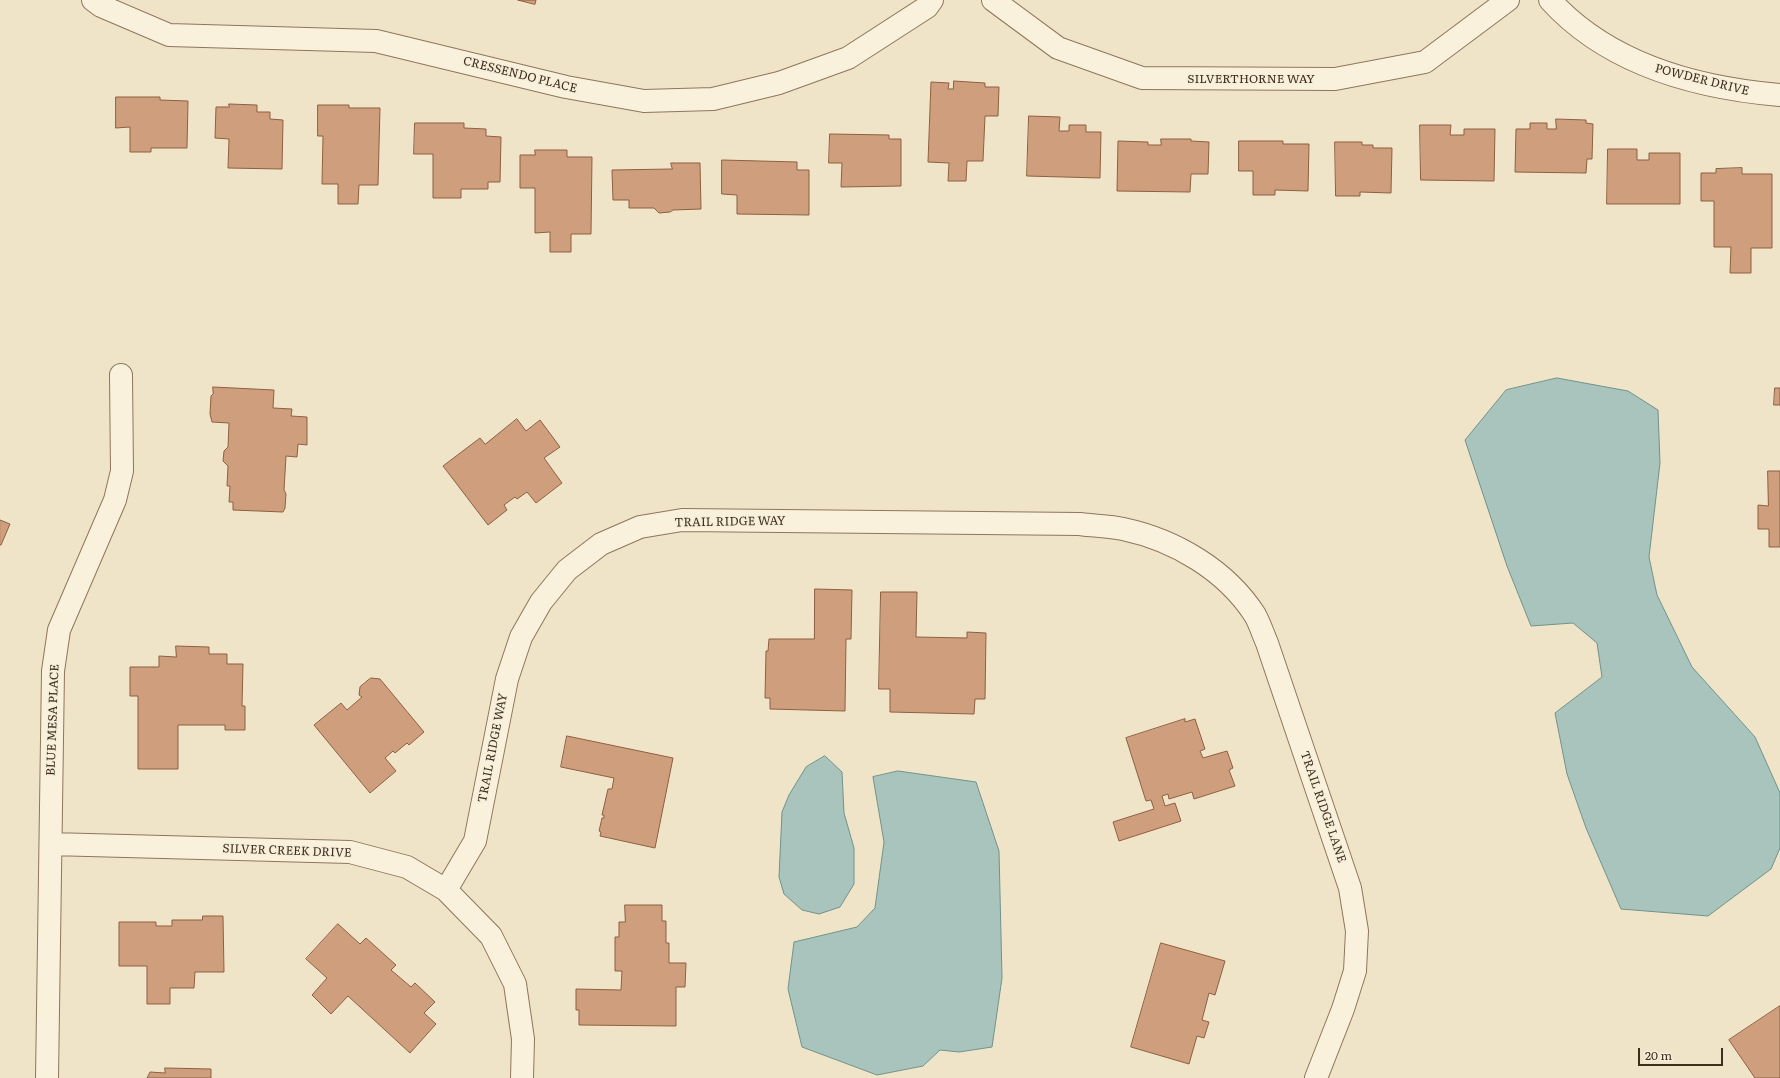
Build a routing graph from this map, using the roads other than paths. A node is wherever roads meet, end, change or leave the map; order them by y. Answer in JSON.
{"nodes":[{"id":1,"x":93,"y":0,"type":"edge"},
{"id":2,"x":932,"y":0,"type":"edge"},
{"id":3,"x":993,"y":0,"type":"edge"},
{"id":4,"x":1508,"y":0,"type":"edge"},
{"id":5,"x":1550,"y":0,"type":"edge"},
{"id":6,"x":1780,"y":95,"type":"edge"},
{"id":7,"x":122,"y":375,"type":"dead end"},
{"id":8,"x":1198,"y":559,"type":"joint"},
{"id":9,"x":50,"y":844,"type":"junction"},
{"id":10,"x":446,"y":890,"type":"junction"},
{"id":11,"x":47,"y":1078,"type":"edge"},
{"id":12,"x":522,"y":1078,"type":"edge"},
{"id":13,"x":1316,"y":1078,"type":"edge"}],
"edges":[{"from":1,"to":2,"type":"street","name":"CRESSENDO PLACE"},
{"from":3,"to":4,"type":"street","name":"SILVERTHORNE WAY"},
{"from":5,"to":6,"type":"street","name":"POWDER DRIVE"},
{"from":7,"to":9,"type":"street","name":"BLUE MESA PLACE"},
{"from":8,"to":10,"type":"street","name":"TRAIL RIDGE WAY"},
{"from":8,"to":13,"type":"street","name":"TRAIL RIDGE LANE"},
{"from":9,"to":10,"type":"street","name":"SILVER CREEK DRIVE"},
{"from":9,"to":11,"type":"street","name":"BLUE MESA PLACE"},
{"from":10,"to":12,"type":"street","name":"SILVER CREEK DRIVE"}]}
